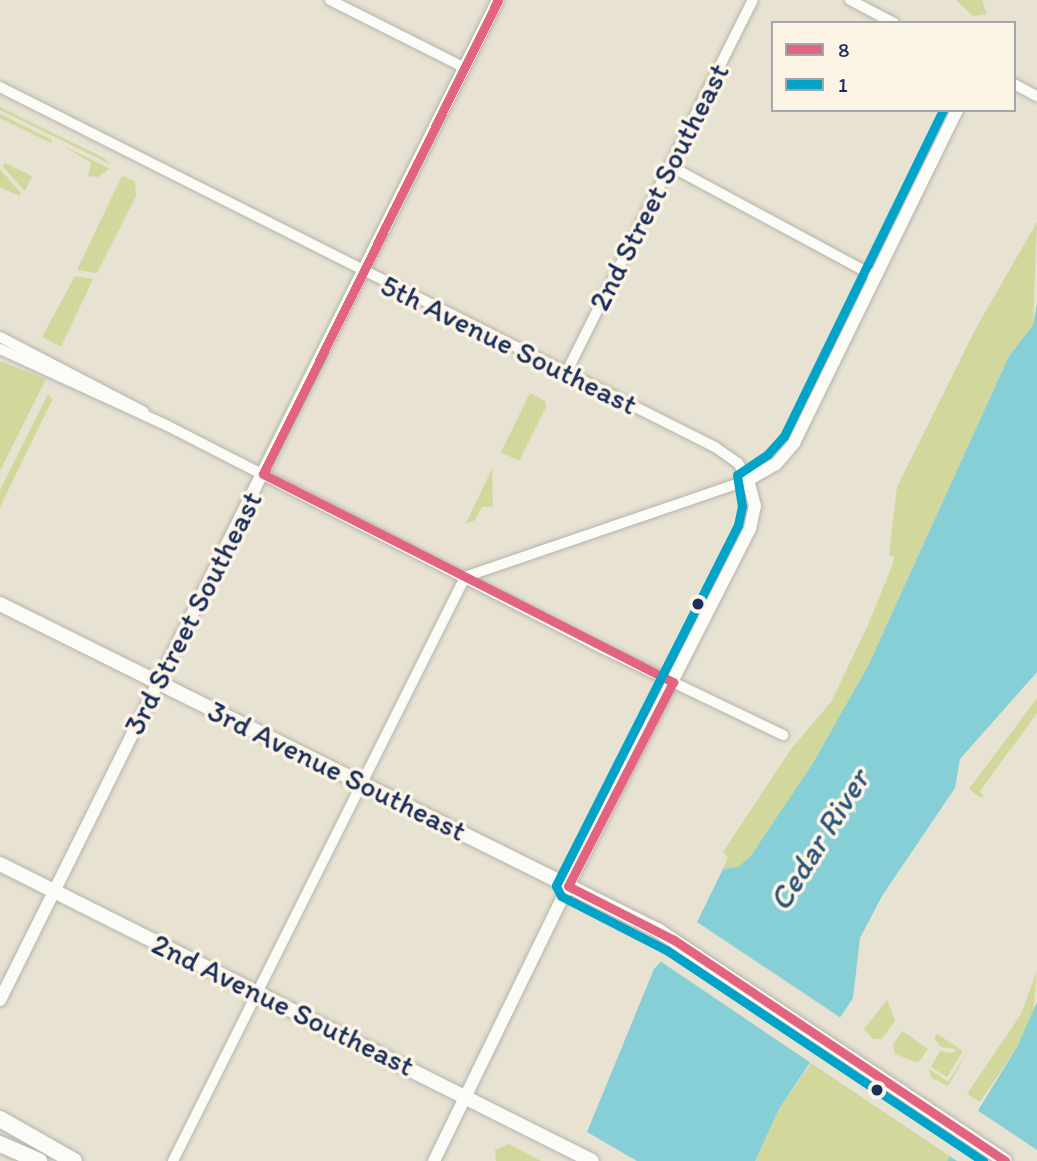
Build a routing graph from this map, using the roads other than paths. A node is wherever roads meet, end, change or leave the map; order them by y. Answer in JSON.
{"nodes":[{"id":1,"x":330,"y":0,"type":"edge"},
{"id":2,"x":498,"y":0,"type":"edge"},
{"id":3,"x":753,"y":0,"type":"edge"},
{"id":4,"x":850,"y":0,"type":"edge"},
{"id":5,"x":890,"y":21,"type":"edge"},
{"id":6,"x":464,"y":68,"type":"junction"},
{"id":7,"x":1016,"y":86,"type":"edge"},
{"id":8,"x":0,"y":87,"type":"edge"},
{"id":9,"x":1037,"y":96,"type":"edge"},
{"id":10,"x":956,"y":112,"type":"edge"},
{"id":11,"x":670,"y":166,"type":"junction"},
{"id":12,"x":362,"y":273,"type":"junction"},
{"id":13,"x":876,"y":277,"type":"junction"},
{"id":14,"x":0,"y":337,"type":"edge"},
{"id":15,"x":0,"y":349,"type":"edge"},
{"id":16,"x":566,"y":373,"type":"junction"},
{"id":17,"x":155,"y":420,"type":"junction"},
{"id":18,"x":263,"y":474,"type":"junction"},
{"id":19,"x":748,"y":480,"type":"junction"},
{"id":20,"x":465,"y":577,"type":"junction"},
{"id":21,"x":0,"y":604,"type":"edge"},
{"id":22,"x":158,"y":682,"type":"junction"},
{"id":23,"x":673,"y":682,"type":"junction"},
{"id":24,"x":783,"y":735,"type":"dead end"},
{"id":25,"x":362,"y":784,"type":"junction"},
{"id":26,"x":0,"y":864,"type":"edge"},
{"id":27,"x":568,"y":886,"type":"junction"},
{"id":28,"x":54,"y":891,"type":"junction"},
{"id":29,"x":256,"y":991,"type":"junction"},
{"id":30,"x":0,"y":1000,"type":"edge"},
{"id":31,"x":466,"y":1096,"type":"junction"},
{"id":32,"x":0,"y":1119,"type":"edge"},
{"id":33,"x":0,"y":1144,"type":"edge"},
{"id":34,"x":39,"y":1161,"type":"edge"},
{"id":35,"x":74,"y":1161,"type":"edge"},
{"id":36,"x":173,"y":1161,"type":"edge"},
{"id":37,"x":434,"y":1161,"type":"edge"},
{"id":38,"x":592,"y":1161,"type":"edge"},
{"id":39,"x":1005,"y":1161,"type":"edge"}],
"edges":[{"from":1,"to":6,"type":"street"},
{"from":2,"to":6,"type":"street","name":"3rd Street Southeast"},
{"from":3,"to":11,"type":"street","name":"2nd Street Southeast"},
{"from":4,"to":5,"type":"street"},
{"from":6,"to":12,"type":"street","name":"3rd Street Southeast"},
{"from":7,"to":9,"type":"street"},
{"from":8,"to":12,"type":"street","name":"5th Avenue Southeast"},
{"from":10,"to":13,"type":"street"},
{"from":11,"to":13,"type":"street"},
{"from":11,"to":16,"type":"street","name":"2nd Street Southeast"},
{"from":12,"to":16,"type":"street","name":"5th Avenue Southeast"},
{"from":12,"to":18,"type":"street","name":"3rd Street Southeast"},
{"from":13,"to":19,"type":"street"},
{"from":14,"to":17,"type":"street"},
{"from":15,"to":17,"type":"street"},
{"from":16,"to":19,"type":"street","name":"5th Avenue Southeast"},
{"from":17,"to":18,"type":"street"},
{"from":18,"to":20,"type":"street"},
{"from":18,"to":22,"type":"street","name":"3rd Street Southeast"},
{"from":19,"to":20,"type":"street"},
{"from":19,"to":23,"type":"street"},
{"from":20,"to":23,"type":"street"},
{"from":20,"to":25,"type":"street"},
{"from":21,"to":22,"type":"main road","name":"3rd Avenue Southeast"},
{"from":22,"to":25,"type":"main road","name":"3rd Avenue Southeast"},
{"from":22,"to":28,"type":"street","name":"3rd Street Southeast"},
{"from":23,"to":24,"type":"street"},
{"from":23,"to":27,"type":"street"},
{"from":25,"to":27,"type":"main road","name":"3rd Avenue Southeast"},
{"from":25,"to":29,"type":"street"},
{"from":26,"to":28,"type":"main road","name":"2nd Avenue Southeast"},
{"from":27,"to":31,"type":"street"},
{"from":27,"to":39,"type":"main road","name":"3rd Avenue Southeast"},
{"from":28,"to":29,"type":"main road","name":"2nd Avenue Southeast"},
{"from":28,"to":30,"type":"street","name":"3rd Street Southeast"},
{"from":29,"to":31,"type":"main road","name":"2nd Avenue Southeast"},
{"from":29,"to":36,"type":"street"},
{"from":31,"to":37,"type":"street"},
{"from":31,"to":38,"type":"main road","name":"2nd Avenue Southeast"},
{"from":32,"to":35,"type":"main road"},
{"from":33,"to":34,"type":"main road"}]}
